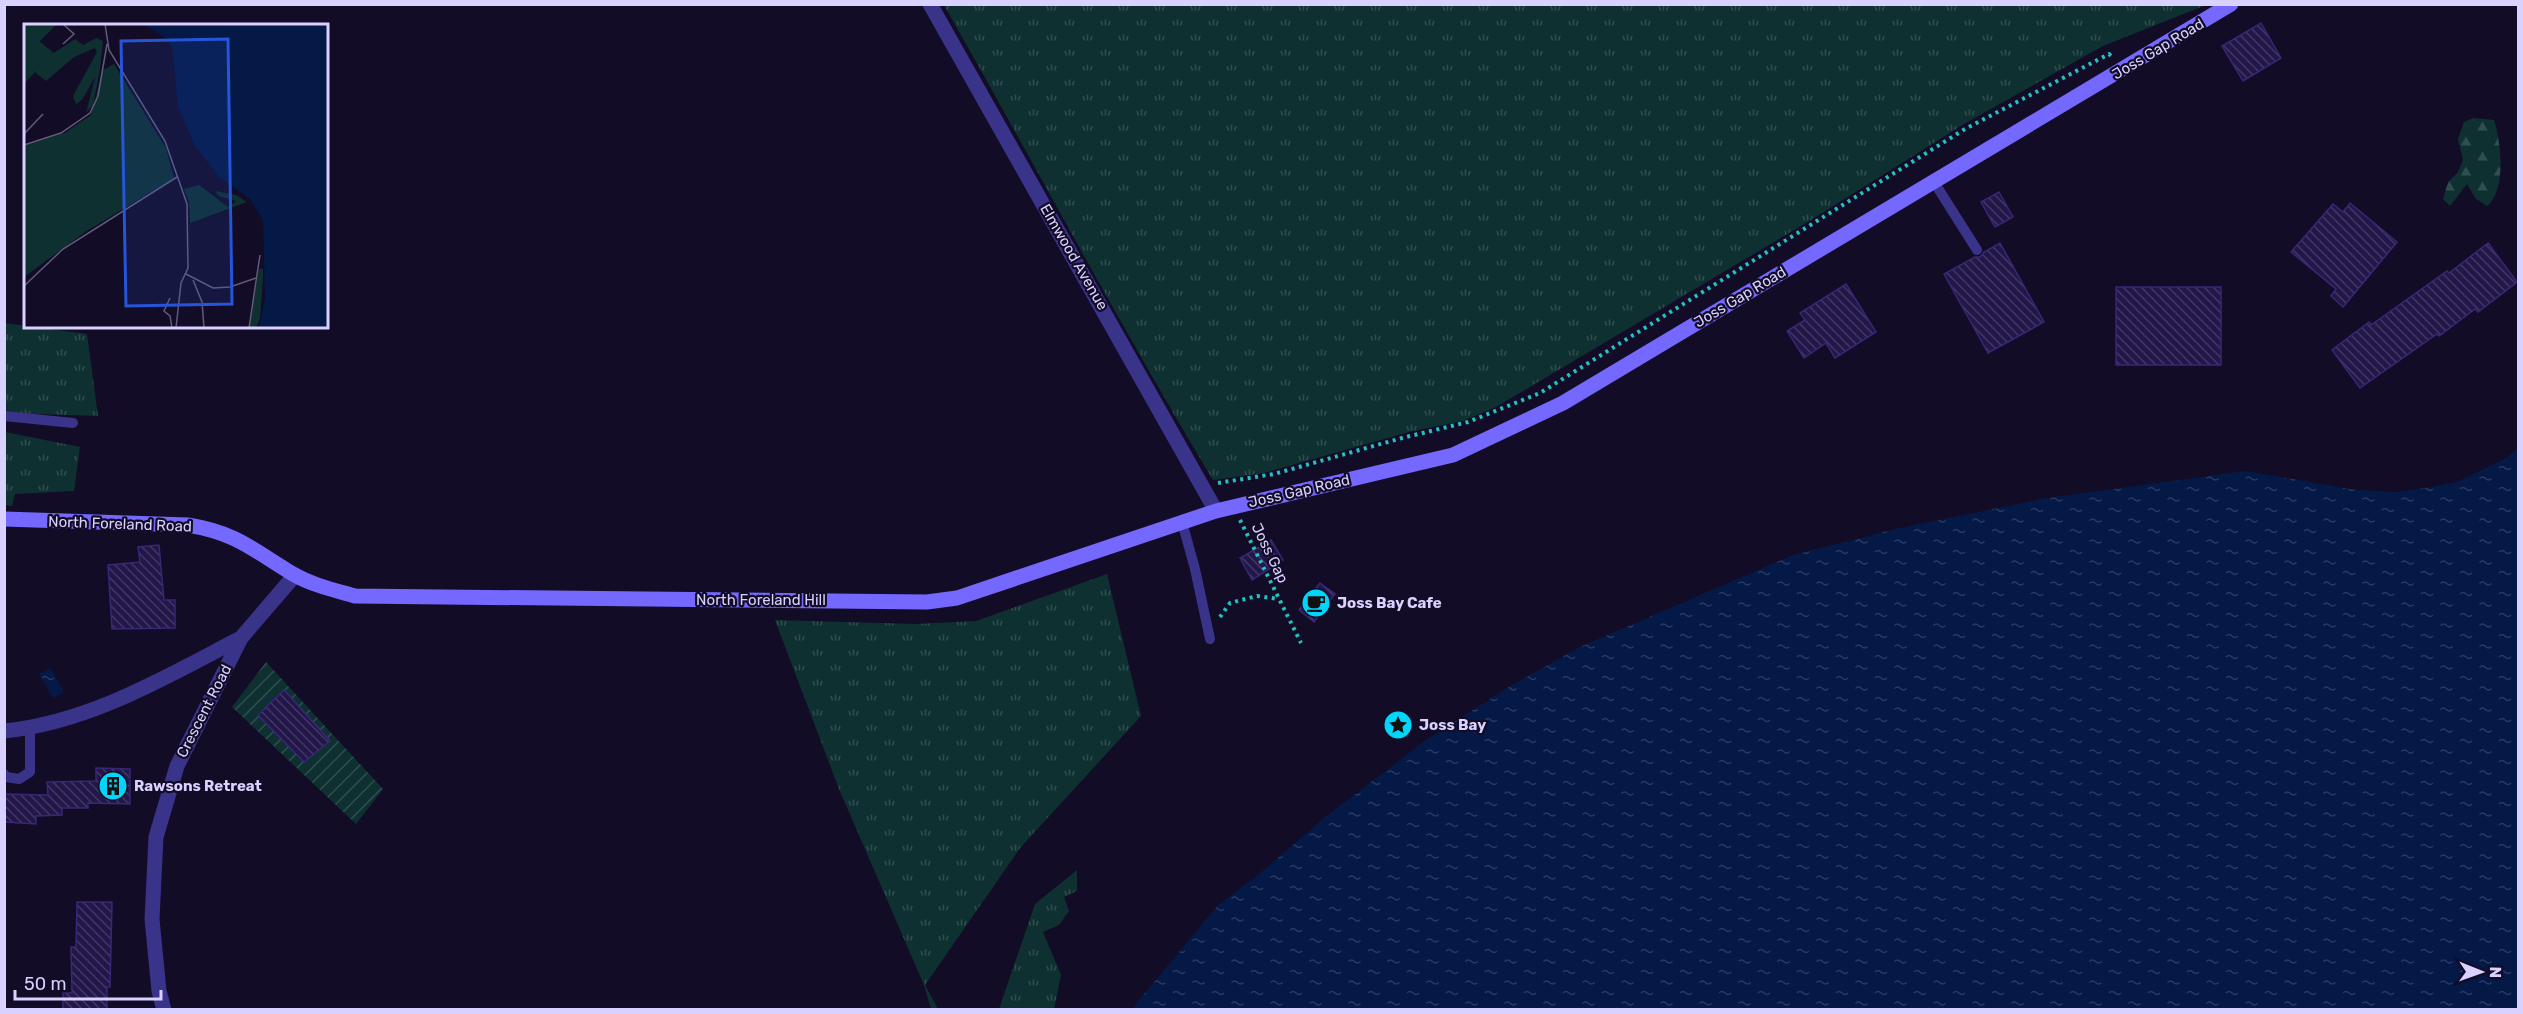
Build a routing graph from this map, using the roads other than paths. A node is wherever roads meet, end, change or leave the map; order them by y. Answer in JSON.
{"nodes":[{"id":1,"x":930,"y":4,"type":"edge"},
{"id":2,"x":2231,"y":4,"type":"edge"},
{"id":3,"x":1934,"y":182,"type":"junction"},
{"id":4,"x":1977,"y":250,"type":"dead end"},
{"id":5,"x":4,"y":416,"type":"edge"},
{"id":6,"x":73,"y":423,"type":"dead end"},
{"id":7,"x":1216,"y":510,"type":"junction"},
{"id":8,"x":4,"y":519,"type":"edge"},
{"id":9,"x":1182,"y":522,"type":"junction"},
{"id":10,"x":295,"y":575,"type":"junction"},
{"id":11,"x":241,"y":638,"type":"junction"},
{"id":12,"x":1210,"y":639,"type":"dead end"},
{"id":13,"x":30,"y":728,"type":"junction"},
{"id":14,"x":4,"y":731,"type":"edge"},
{"id":15,"x":4,"y":774,"type":"edge"},
{"id":16,"x":164,"y":1010,"type":"edge"}],
"edges":[{"from":1,"to":7,"type":"street","name":"Elmwood Avenue"},
{"from":2,"to":3,"type":"main road","name":"Joss Gap Road"},
{"from":3,"to":4,"type":"lane"},
{"from":3,"to":7,"type":"main road","name":"Joss Gap Road"},
{"from":5,"to":6,"type":"lane"},
{"from":7,"to":9,"type":"main road","name":"North Foreland Hill"},
{"from":8,"to":10,"type":"main road","name":"North Foreland Road"},
{"from":9,"to":10,"type":"main road","name":"North Foreland Hill"},
{"from":9,"to":12,"type":"lane"},
{"from":10,"to":11,"type":"street","name":"Crescent Road"},
{"from":11,"to":13,"type":"street"},
{"from":11,"to":16,"type":"street","name":"Crescent Road"},
{"from":13,"to":14,"type":"street"},
{"from":13,"to":15,"type":"lane"}]}
